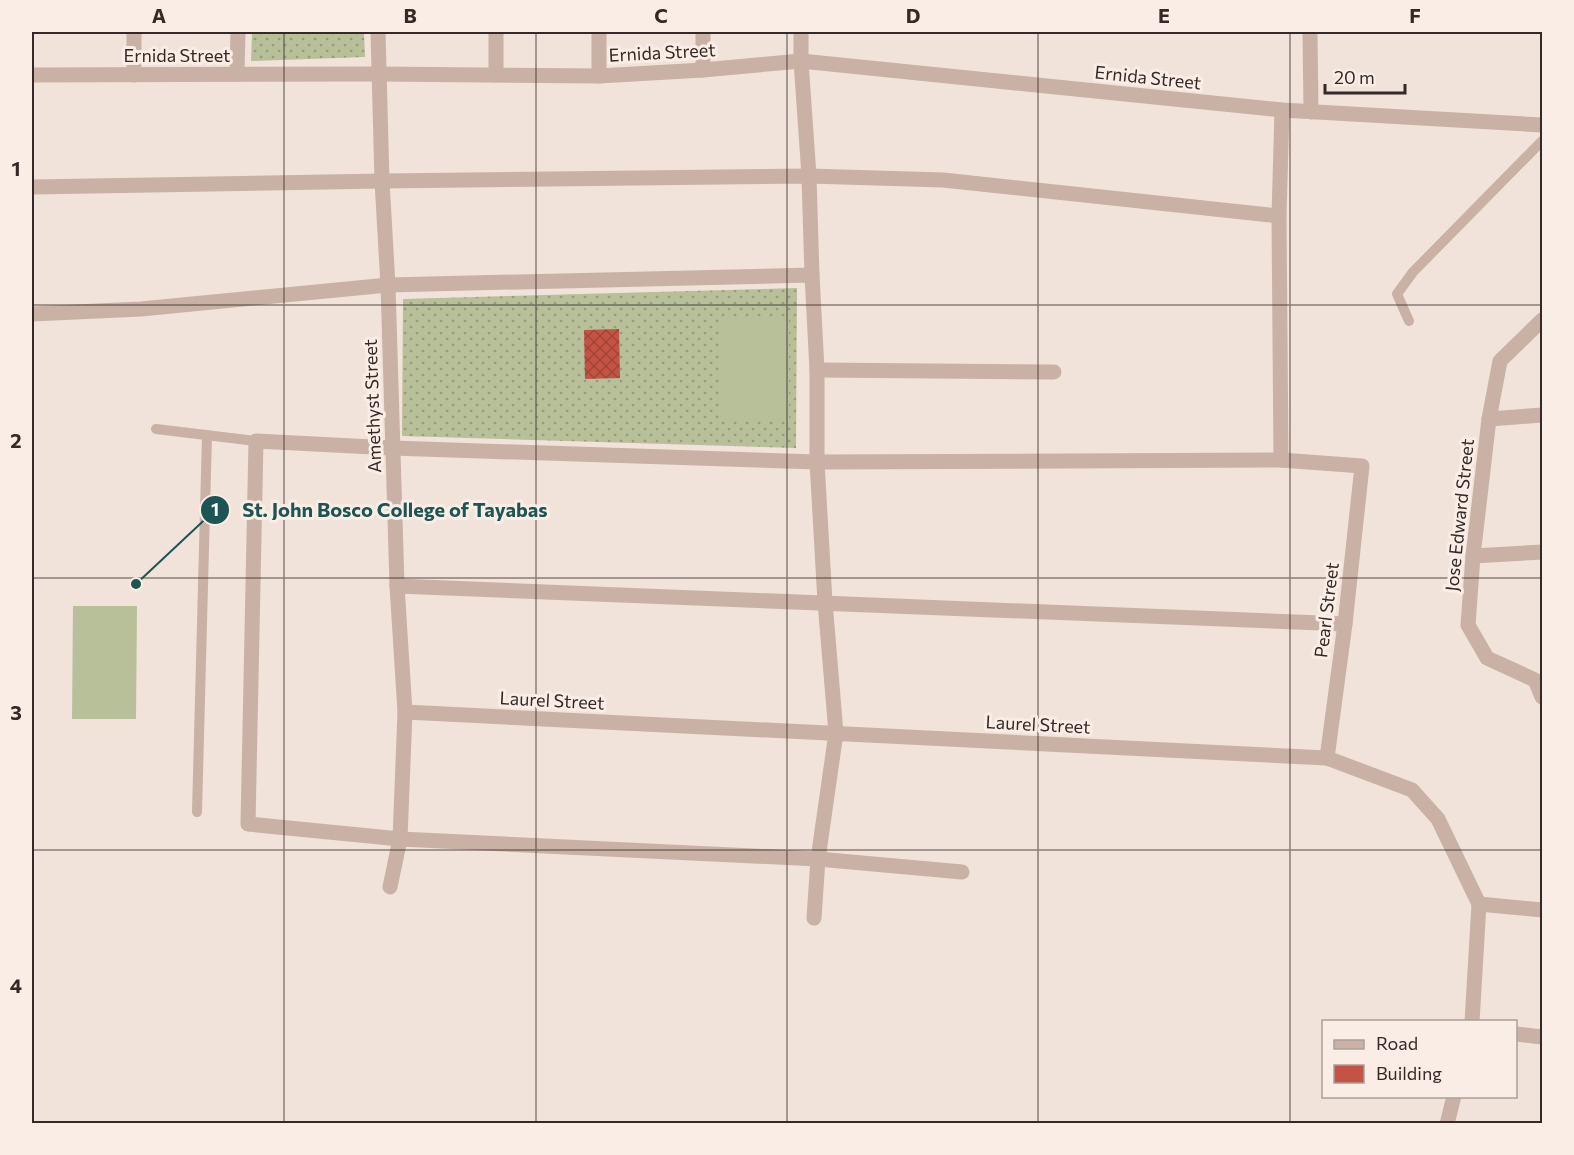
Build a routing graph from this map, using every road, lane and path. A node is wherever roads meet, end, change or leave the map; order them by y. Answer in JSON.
{"nodes":[{"id":1,"x":134,"y":32,"type":"edge"},
{"id":2,"x":238,"y":32,"type":"edge"},
{"id":3,"x":378,"y":32,"type":"edge"},
{"id":4,"x":496,"y":32,"type":"edge"},
{"id":5,"x":599,"y":32,"type":"edge"},
{"id":6,"x":703,"y":32,"type":"edge"},
{"id":7,"x":801,"y":32,"type":"edge"},
{"id":8,"x":1310,"y":32,"type":"edge"},
{"id":9,"x":801,"y":61,"type":"junction"},
{"id":10,"x":703,"y":70,"type":"junction"},
{"id":11,"x":237,"y":74,"type":"junction"},
{"id":12,"x":379,"y":74,"type":"junction"},
{"id":13,"x":32,"y":75,"type":"edge"},
{"id":14,"x":134,"y":75,"type":"junction"},
{"id":15,"x":496,"y":75,"type":"junction"},
{"id":16,"x":599,"y":76,"type":"junction"},
{"id":17,"x":1282,"y":110,"type":"junction"},
{"id":18,"x":1311,"y":112,"type":"junction"},
{"id":19,"x":1542,"y":125,"type":"edge"},
{"id":20,"x":1542,"y":141,"type":"edge"},
{"id":21,"x":809,"y":176,"type":"junction"},
{"id":22,"x":382,"y":181,"type":"junction"},
{"id":23,"x":32,"y":187,"type":"edge"},
{"id":24,"x":1279,"y":216,"type":"junction"},
{"id":25,"x":812,"y":275,"type":"junction"},
{"id":26,"x":388,"y":285,"type":"junction"},
{"id":27,"x":32,"y":314,"type":"edge"},
{"id":28,"x":1542,"y":320,"type":"edge"},
{"id":29,"x":1409,"y":321,"type":"dead end"},
{"id":30,"x":817,"y":370,"type":"junction"},
{"id":31,"x":1054,"y":372,"type":"dead end"},
{"id":32,"x":1542,"y":415,"type":"edge"},
{"id":33,"x":1489,"y":419,"type":"junction"},
{"id":34,"x":156,"y":429,"type":"dead end"},
{"id":35,"x":207,"y":435,"type":"junction"},
{"id":36,"x":256,"y":441,"type":"junction"},
{"id":37,"x":392,"y":448,"type":"junction"},
{"id":38,"x":1281,"y":460,"type":"junction"},
{"id":39,"x":817,"y":462,"type":"junction"},
{"id":40,"x":1542,"y":552,"type":"edge"},
{"id":41,"x":1473,"y":556,"type":"junction"},
{"id":42,"x":397,"y":586,"type":"junction"},
{"id":43,"x":825,"y":602,"type":"junction"},
{"id":44,"x":1345,"y":624,"type":"junction"},
{"id":45,"x":1538,"y":680,"type":"edge"},
{"id":46,"x":1542,"y":697,"type":"edge"},
{"id":47,"x":405,"y":712,"type":"junction"},
{"id":48,"x":836,"y":734,"type":"junction"},
{"id":49,"x":1327,"y":758,"type":"junction"},
{"id":50,"x":197,"y":812,"type":"dead end"},
{"id":51,"x":400,"y":839,"type":"junction"},
{"id":52,"x":818,"y":859,"type":"junction"},
{"id":53,"x":962,"y":872,"type":"dead end"},
{"id":54,"x":390,"y":887,"type":"dead end"},
{"id":55,"x":1479,"y":904,"type":"junction"},
{"id":56,"x":1542,"y":910,"type":"edge"},
{"id":57,"x":814,"y":918,"type":"dead end"},
{"id":58,"x":1472,"y":1020,"type":"edge"},
{"id":59,"x":1517,"y":1034,"type":"edge"},
{"id":60,"x":1542,"y":1037,"type":"edge"},
{"id":61,"x":1454,"y":1098,"type":"edge"},
{"id":62,"x":1448,"y":1124,"type":"edge"}],
"edges":[{"from":1,"to":14,"type":"street"},
{"from":2,"to":11,"type":"street"},
{"from":3,"to":12,"type":"street","name":"Amethyst Street"},
{"from":4,"to":15,"type":"street"},
{"from":5,"to":16,"type":"street"},
{"from":6,"to":10,"type":"street"},
{"from":7,"to":9,"type":"street"},
{"from":8,"to":18,"type":"street"},
{"from":9,"to":10,"type":"street","name":"Ernida Street"},
{"from":9,"to":17,"type":"street","name":"Ernida Street"},
{"from":9,"to":21,"type":"street"},
{"from":10,"to":16,"type":"street","name":"Ernida Street"},
{"from":11,"to":12,"type":"street","name":"Ernida Street"},
{"from":11,"to":14,"type":"street","name":"Ernida Street"},
{"from":12,"to":15,"type":"street","name":"Ernida Street"},
{"from":12,"to":22,"type":"street","name":"Amethyst Street"},
{"from":13,"to":14,"type":"street","name":"Ernida Street"},
{"from":15,"to":16,"type":"street","name":"Ernida Street"},
{"from":17,"to":18,"type":"street","name":"Ernida Street"},
{"from":17,"to":24,"type":"street"},
{"from":18,"to":19,"type":"street","name":"Ernida Street"},
{"from":20,"to":29,"type":"lane"},
{"from":21,"to":22,"type":"street"},
{"from":21,"to":24,"type":"street"},
{"from":21,"to":25,"type":"street"},
{"from":22,"to":23,"type":"street"},
{"from":22,"to":26,"type":"street","name":"Amethyst Street"},
{"from":24,"to":38,"type":"street"},
{"from":25,"to":26,"type":"street"},
{"from":25,"to":30,"type":"street"},
{"from":26,"to":27,"type":"street"},
{"from":26,"to":37,"type":"street","name":"Amethyst Street"},
{"from":28,"to":33,"type":"street","name":"Jose Edward Street"},
{"from":30,"to":31,"type":"street"},
{"from":30,"to":39,"type":"street"},
{"from":32,"to":33,"type":"street"},
{"from":33,"to":41,"type":"street","name":"Jose Edward Street"},
{"from":34,"to":35,"type":"lane"},
{"from":35,"to":36,"type":"lane"},
{"from":35,"to":50,"type":"lane"},
{"from":36,"to":37,"type":"street"},
{"from":36,"to":51,"type":"street"},
{"from":37,"to":39,"type":"street"},
{"from":37,"to":42,"type":"street","name":"Amethyst Street"},
{"from":38,"to":39,"type":"street"},
{"from":38,"to":44,"type":"street","name":"Pearl Street"},
{"from":39,"to":43,"type":"street"},
{"from":40,"to":41,"type":"street"},
{"from":41,"to":45,"type":"street","name":"Jose Edward Street"},
{"from":42,"to":43,"type":"street"},
{"from":42,"to":47,"type":"street","name":"Amethyst Street"},
{"from":43,"to":44,"type":"street"},
{"from":43,"to":48,"type":"street"},
{"from":44,"to":49,"type":"street","name":"Pearl Street"},
{"from":45,"to":46,"type":"street","name":"Jose Edward Street"},
{"from":47,"to":48,"type":"street","name":"Laurel Street"},
{"from":47,"to":51,"type":"street","name":"Amethyst Street"},
{"from":48,"to":49,"type":"street","name":"Laurel Street"},
{"from":48,"to":52,"type":"street"},
{"from":49,"to":55,"type":"street","name":"Laurel Street"},
{"from":51,"to":52,"type":"street"},
{"from":51,"to":54,"type":"street","name":"Amethyst Street"},
{"from":52,"to":53,"type":"street"},
{"from":52,"to":57,"type":"street"},
{"from":55,"to":56,"type":"street"},
{"from":55,"to":58,"type":"street","name":"Laurel Street"},
{"from":59,"to":60,"type":"street"},
{"from":61,"to":62,"type":"street"}]}
